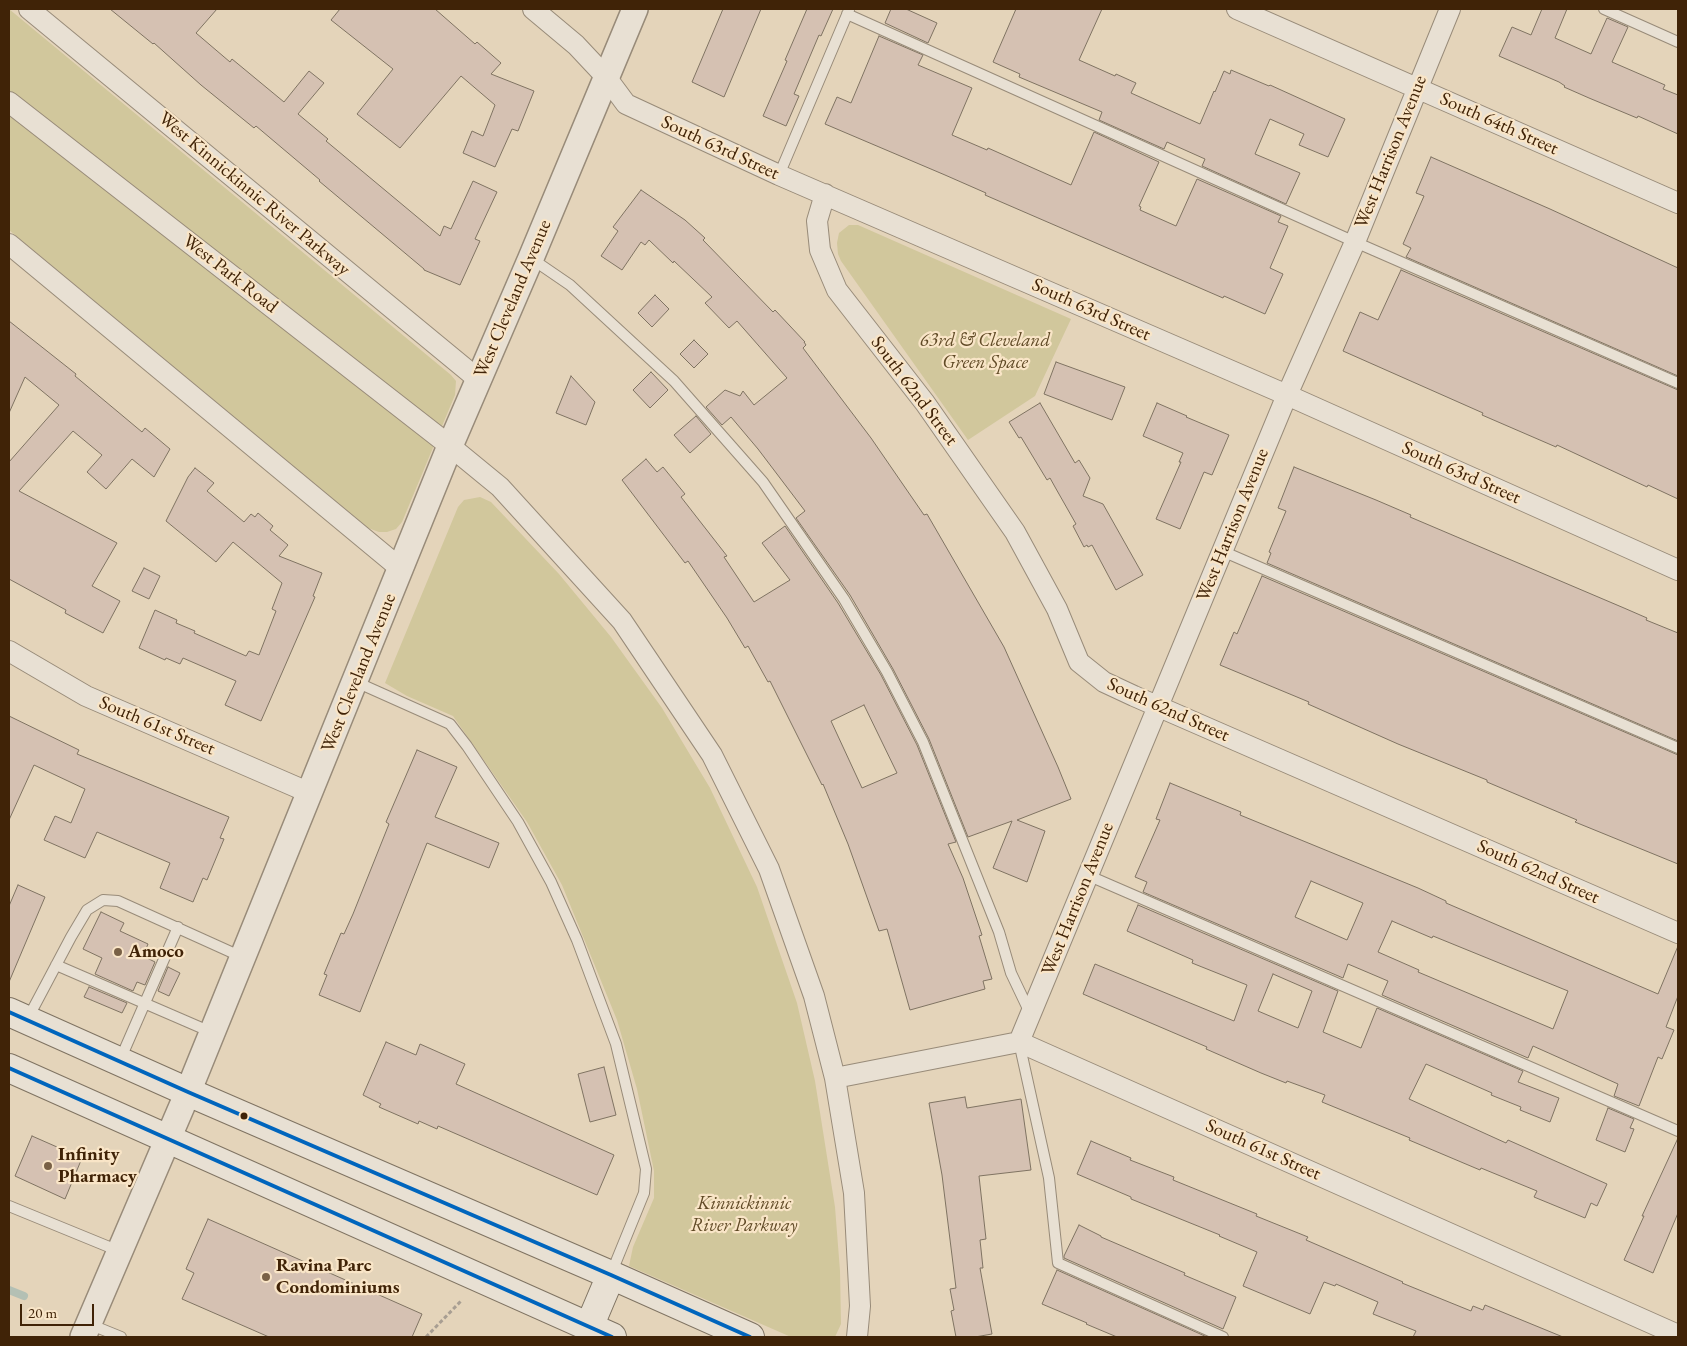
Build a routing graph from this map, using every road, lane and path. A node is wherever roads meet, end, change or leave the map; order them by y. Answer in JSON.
{"nodes":[{"id":1,"x":29,"y":9,"type":"edge"},
{"id":2,"x":533,"y":9,"type":"edge"},
{"id":3,"x":634,"y":9,"type":"edge"},
{"id":4,"x":1237,"y":9,"type":"edge"},
{"id":5,"x":1450,"y":9,"type":"edge"},
{"id":6,"x":1604,"y":9,"type":"edge"},
{"id":7,"x":849,"y":12,"type":"edge"},
{"id":8,"x":1678,"y":42,"type":"edge"},
{"id":9,"x":606,"y":77,"type":"junction"},
{"id":10,"x":1417,"y":88,"type":"junction"},
{"id":11,"x":9,"y":102,"type":"edge"},
{"id":12,"x":779,"y":175,"type":"junction"},
{"id":13,"x":825,"y":194,"type":"junction"},
{"id":14,"x":1678,"y":203,"type":"edge"},
{"id":15,"x":1355,"y":242,"type":"junction"},
{"id":16,"x":9,"y":244,"type":"edge"},
{"id":17,"x":531,"y":258,"type":"junction"},
{"id":18,"x":479,"y":380,"type":"junction"},
{"id":19,"x":1678,"y":383,"type":"edge"},
{"id":20,"x":1287,"y":395,"type":"junction"},
{"id":21,"x":450,"y":446,"type":"junction"},
{"id":22,"x":1222,"y":551,"type":"junction"},
{"id":23,"x":401,"y":569,"type":"junction"},
{"id":24,"x":1678,"y":570,"type":"edge"},
{"id":25,"x":9,"y":651,"type":"edge"},
{"id":26,"x":356,"y":682,"type":"junction"},
{"id":27,"x":1158,"y":707,"type":"junction"},
{"id":28,"x":1678,"y":748,"type":"edge"},
{"id":29,"x":310,"y":793,"type":"junction"},
{"id":30,"x":1087,"y":875,"type":"junction"},
{"id":31,"x":178,"y":928,"type":"junction"},
{"id":32,"x":1678,"y":933,"type":"edge"},
{"id":33,"x":243,"y":957,"type":"junction"},
{"id":34,"x":56,"y":965,"type":"junction"},
{"id":35,"x":145,"y":1003,"type":"junction"},
{"id":36,"x":1030,"y":1014,"type":"junction"},
{"id":37,"x":18,"y":1016,"type":"edge"},
{"id":38,"x":212,"y":1033,"type":"junction"},
{"id":39,"x":1019,"y":1042,"type":"junction"},
{"id":40,"x":120,"y":1061,"type":"junction"},
{"id":41,"x":10,"y":1074,"type":"edge"},
{"id":42,"x":835,"y":1078,"type":"junction"},
{"id":43,"x":188,"y":1092,"type":"junction"},
{"id":44,"x":1678,"y":1132,"type":"edge"},
{"id":45,"x":168,"y":1140,"type":"junction"},
{"id":46,"x":9,"y":1206,"type":"edge"},
{"id":47,"x":120,"y":1252,"type":"junction"},
{"id":48,"x":611,"y":1274,"type":"junction"},
{"id":49,"x":461,"y":1301,"type":"dead end"},
{"id":50,"x":86,"y":1330,"type":"edge"},
{"id":51,"x":600,"y":1332,"type":"edge"},
{"id":52,"x":1678,"y":1335,"type":"edge"},
{"id":53,"x":121,"y":1337,"type":"edge"},
{"id":54,"x":426,"y":1337,"type":"edge"},
{"id":55,"x":750,"y":1337,"type":"edge"},
{"id":56,"x":857,"y":1337,"type":"edge"},
{"id":57,"x":1223,"y":1337,"type":"edge"}],
"edges":[{"from":1,"to":18,"type":"street","name":"West Kinnickinnic River Parkway"},
{"from":2,"to":9,"type":"street","name":"South 63rd Street"},
{"from":3,"to":9,"type":"street","name":"West Cleveland Avenue"},
{"from":4,"to":10,"type":"street","name":"South 64th Street"},
{"from":5,"to":10,"type":"street","name":"West Harrison Avenue"},
{"from":6,"to":8,"type":"lane"},
{"from":7,"to":12,"type":"lane"},
{"from":7,"to":15,"type":"lane"},
{"from":9,"to":12,"type":"street","name":"South 63rd Street"},
{"from":9,"to":17,"type":"street","name":"West Cleveland Avenue"},
{"from":10,"to":14,"type":"street","name":"South 64th Street"},
{"from":10,"to":15,"type":"street","name":"West Harrison Avenue"},
{"from":11,"to":21,"type":"street","name":"West Park Road"},
{"from":12,"to":13,"type":"street","name":"South 63rd Street"},
{"from":13,"to":20,"type":"street","name":"South 63rd Street"},
{"from":13,"to":27,"type":"street","name":"South 62nd Street"},
{"from":15,"to":19,"type":"lane"},
{"from":15,"to":20,"type":"street","name":"West Harrison Avenue"},
{"from":16,"to":23,"type":"street"},
{"from":17,"to":18,"type":"street","name":"West Cleveland Avenue"},
{"from":17,"to":36,"type":"lane"},
{"from":18,"to":21,"type":"street","name":"West Cleveland Avenue"},
{"from":20,"to":22,"type":"street","name":"West Harrison Avenue"},
{"from":20,"to":24,"type":"street","name":"South 63rd Street"},
{"from":21,"to":23,"type":"street","name":"West Cleveland Avenue"},
{"from":21,"to":42,"type":"street"},
{"from":22,"to":27,"type":"street","name":"West Harrison Avenue"},
{"from":22,"to":28,"type":"lane"},
{"from":23,"to":26,"type":"street","name":"West Cleveland Avenue"},
{"from":25,"to":29,"type":"street","name":"South 61st Street"},
{"from":26,"to":29,"type":"street","name":"West Cleveland Avenue"},
{"from":26,"to":48,"type":"lane"},
{"from":27,"to":30,"type":"street","name":"West Harrison Avenue"},
{"from":27,"to":32,"type":"street","name":"South 62nd Street"},
{"from":29,"to":33,"type":"street","name":"West Cleveland Avenue"},
{"from":30,"to":36,"type":"street","name":"West Harrison Avenue"},
{"from":30,"to":44,"type":"lane"},
{"from":31,"to":33,"type":"lane"},
{"from":31,"to":34,"type":"lane"},
{"from":31,"to":35,"type":"lane"},
{"from":33,"to":38,"type":"street","name":"West Cleveland Avenue"},
{"from":34,"to":35,"type":"lane"},
{"from":34,"to":37,"type":"lane"},
{"from":35,"to":38,"type":"lane"},
{"from":35,"to":40,"type":"lane"},
{"from":36,"to":39,"type":"street","name":"West Harrison Avenue"},
{"from":37,"to":40,"type":"main road"},
{"from":38,"to":43,"type":"street","name":"West Cleveland Avenue"},
{"from":39,"to":42,"type":"street"},
{"from":39,"to":52,"type":"street","name":"South 61st Street"},
{"from":39,"to":57,"type":"lane"},
{"from":40,"to":43,"type":"main road"},
{"from":41,"to":45,"type":"main road"},
{"from":42,"to":56,"type":"street"},
{"from":43,"to":45,"type":"street","name":"West Cleveland Avenue"},
{"from":43,"to":48,"type":"main road"},
{"from":45,"to":47,"type":"street","name":"West Cleveland Avenue"},
{"from":45,"to":51,"type":"main road"},
{"from":46,"to":47,"type":"lane"},
{"from":47,"to":50,"type":"street","name":"West Cleveland Avenue"},
{"from":48,"to":51,"type":"main road"},
{"from":48,"to":55,"type":"main road"},
{"from":49,"to":54,"type":"path"},
{"from":50,"to":53,"type":"lane"}]}
